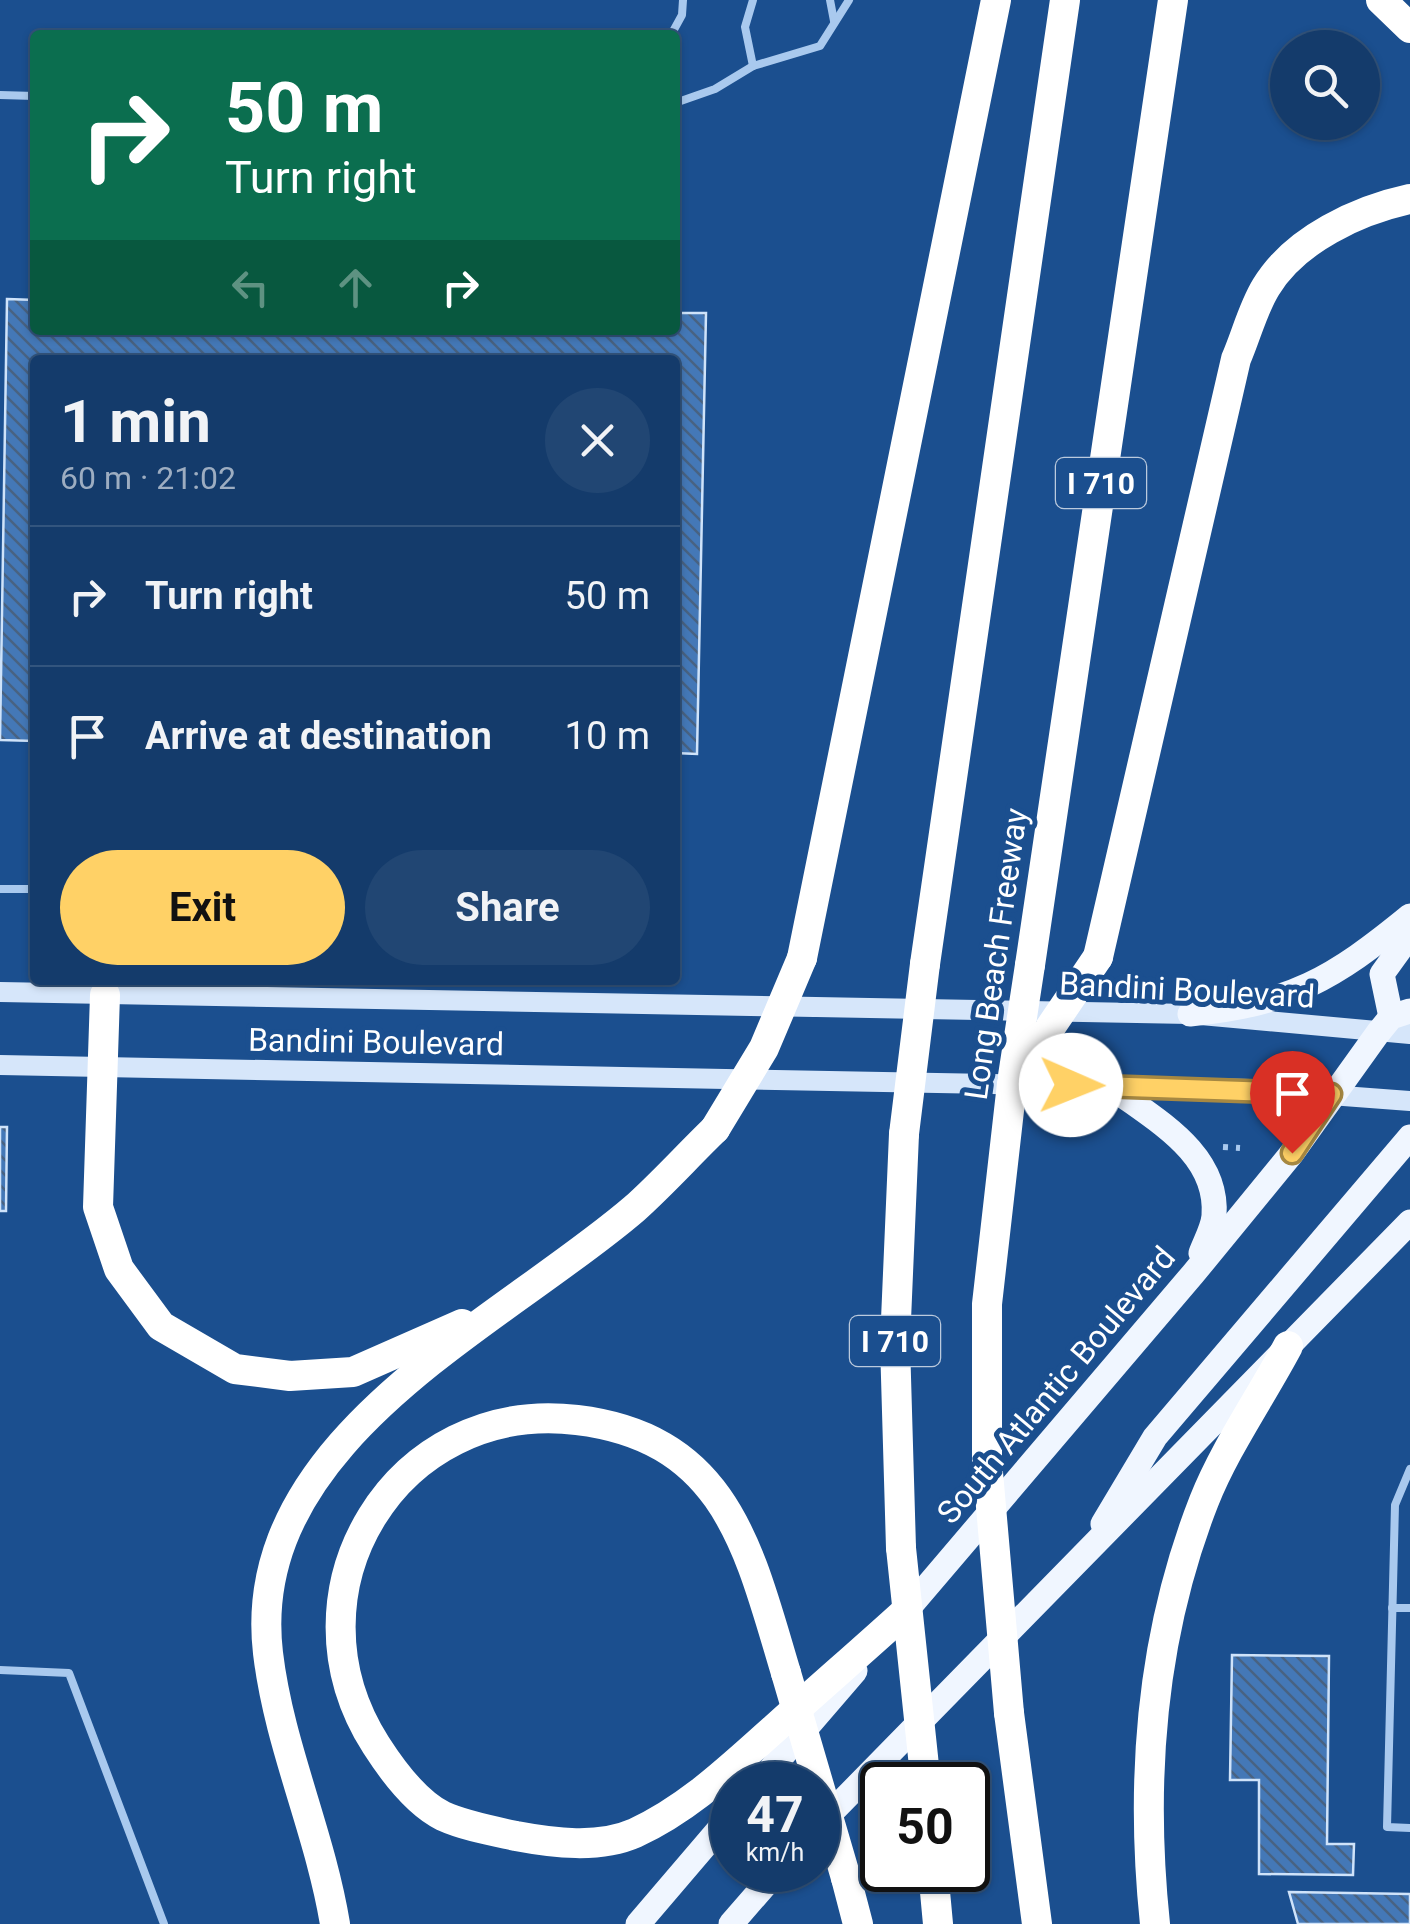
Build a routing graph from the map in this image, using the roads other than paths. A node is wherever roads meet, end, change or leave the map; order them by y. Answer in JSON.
{"nodes":[{"id":1,"x":684,"y":0,"type":"edge"},
{"id":2,"x":753,"y":0,"type":"edge"},
{"id":3,"x":830,"y":0,"type":"edge"},
{"id":4,"x":849,"y":0,"type":"edge"},
{"id":5,"x":996,"y":0,"type":"edge"},
{"id":6,"x":1065,"y":0,"type":"edge"},
{"id":7,"x":1173,"y":0,"type":"edge"},
{"id":8,"x":1381,"y":0,"type":"edge"},
{"id":9,"x":834,"y":21,"type":"junction"},
{"id":10,"x":1410,"y":28,"type":"edge"},
{"id":11,"x":674,"y":30,"type":"edge"},
{"id":12,"x":754,"y":66,"type":"junction"},
{"id":13,"x":0,"y":95,"type":"edge"},
{"id":14,"x":30,"y":96,"type":"edge"},
{"id":15,"x":680,"y":101,"type":"edge"},
{"id":16,"x":1410,"y":199,"type":"edge"},
{"id":17,"x":0,"y":889,"type":"edge"},
{"id":18,"x":30,"y":889,"type":"edge"},
{"id":19,"x":1410,"y":916,"type":"edge"},
{"id":20,"x":1410,"y":935,"type":"edge"},
{"id":21,"x":124,"y":990,"type":"edge"},
{"id":22,"x":0,"y":992,"type":"edge"},
{"id":23,"x":1190,"y":1014,"type":"junction"},
{"id":24,"x":1397,"y":1024,"type":"edge"},
{"id":25,"x":0,"y":1066,"type":"edge"},
{"id":26,"x":103,"y":1067,"type":"junction"},
{"id":27,"x":1012,"y":1084,"type":"junction"},
{"id":28,"x":1110,"y":1086,"type":"junction"},
{"id":29,"x":1331,"y":1094,"type":"junction"},
{"id":30,"x":1410,"y":1101,"type":"edge"},
{"id":31,"x":1410,"y":1137,"type":"edge"},
{"id":32,"x":1410,"y":1222,"type":"edge"},
{"id":33,"x":1193,"y":1274,"type":"junction"},
{"id":34,"x":506,"y":1304,"type":"junction"},
{"id":35,"x":1288,"y":1346,"type":"junction"},
{"id":36,"x":1410,"y":1469,"type":"edge"},
{"id":37,"x":1080,"y":1563,"type":"junction"},
{"id":38,"x":1392,"y":1608,"type":"junction"},
{"id":39,"x":1410,"y":1608,"type":"edge"},
{"id":40,"x":904,"y":1614,"type":"junction"},
{"id":41,"x":0,"y":1670,"type":"edge"},
{"id":42,"x":778,"y":1762,"type":"edge"},
{"id":43,"x":924,"y":1762,"type":"edge"},
{"id":44,"x":840,"y":1804,"type":"edge"},
{"id":45,"x":1410,"y":1828,"type":"edge"},
{"id":46,"x":710,"y":1840,"type":"edge"},
{"id":47,"x":758,"y":1892,"type":"edge"},
{"id":48,"x":935,"y":1892,"type":"edge"},
{"id":49,"x":164,"y":1924,"type":"edge"},
{"id":50,"x":335,"y":1924,"type":"edge"},
{"id":51,"x":638,"y":1924,"type":"edge"},
{"id":52,"x":730,"y":1924,"type":"edge"},
{"id":53,"x":858,"y":1924,"type":"edge"},
{"id":54,"x":938,"y":1924,"type":"edge"},
{"id":55,"x":1037,"y":1924,"type":"edge"},
{"id":56,"x":1155,"y":1924,"type":"edge"}],
"edges":[{"from":1,"to":11,"type":"lane"},
{"from":2,"to":12,"type":"lane"},
{"from":3,"to":9,"type":"lane"},
{"from":4,"to":9,"type":"lane"},
{"from":5,"to":34,"type":"highway","bridge":true},
{"from":6,"to":43,"type":"highway","name":"Long Beach Freeway","number":"I 710","bridge":true},
{"from":7,"to":27,"type":"highway","name":"Long Beach Freeway","number":"I 710","bridge":true},
{"from":8,"to":10,"type":"highway"},
{"from":9,"to":12,"type":"lane"},
{"from":12,"to":15,"type":"lane"},
{"from":13,"to":14,"type":"lane"},
{"from":16,"to":27,"type":"highway","bridge":true},
{"from":17,"to":18,"type":"lane"},
{"from":19,"to":23,"type":"main road"},
{"from":20,"to":24,"type":"main road"},
{"from":21,"to":22,"type":"main road","name":"Bandini Boulevard"},
{"from":21,"to":23,"type":"main road","name":"Bandini Boulevard"},
{"from":21,"to":26,"type":"highway"},
{"from":23,"to":24,"type":"main road","name":"Bandini Boulevard"},
{"from":24,"to":29,"type":"main road","name":"South Atlantic Boulevard"},
{"from":25,"to":26,"type":"main road","name":"Bandini Boulevard"},
{"from":26,"to":28,"type":"main road","name":"Bandini Boulevard"},
{"from":26,"to":34,"type":"highway"},
{"from":27,"to":55,"type":"highway","name":"Long Beach Freeway","number":"I 710","bridge":true},
{"from":28,"to":29,"type":"main road","name":"Bandini Boulevard"},
{"from":28,"to":33,"type":"main road"},
{"from":29,"to":30,"type":"main road","name":"Bandini Boulevard"},
{"from":29,"to":33,"type":"main road","name":"South Atlantic Boulevard"},
{"from":31,"to":37,"type":"main road"},
{"from":32,"to":35,"type":"main road"},
{"from":33,"to":40,"type":"main road","name":"South Atlantic Boulevard"},
{"from":34,"to":50,"type":"highway"},
{"from":35,"to":37,"type":"main road"},
{"from":35,"to":56,"type":"highway"},
{"from":36,"to":38,"type":"lane"},
{"from":37,"to":44,"type":"main road"},
{"from":38,"to":39,"type":"lane"},
{"from":38,"to":45,"type":"lane"},
{"from":40,"to":42,"type":"main road","name":"South Atlantic Boulevard"},
{"from":40,"to":53,"type":"highway","bridge":true},
{"from":41,"to":49,"type":"lane"},
{"from":46,"to":51,"type":"main road"},
{"from":47,"to":52,"type":"main road"},
{"from":48,"to":54,"type":"highway"}]}
